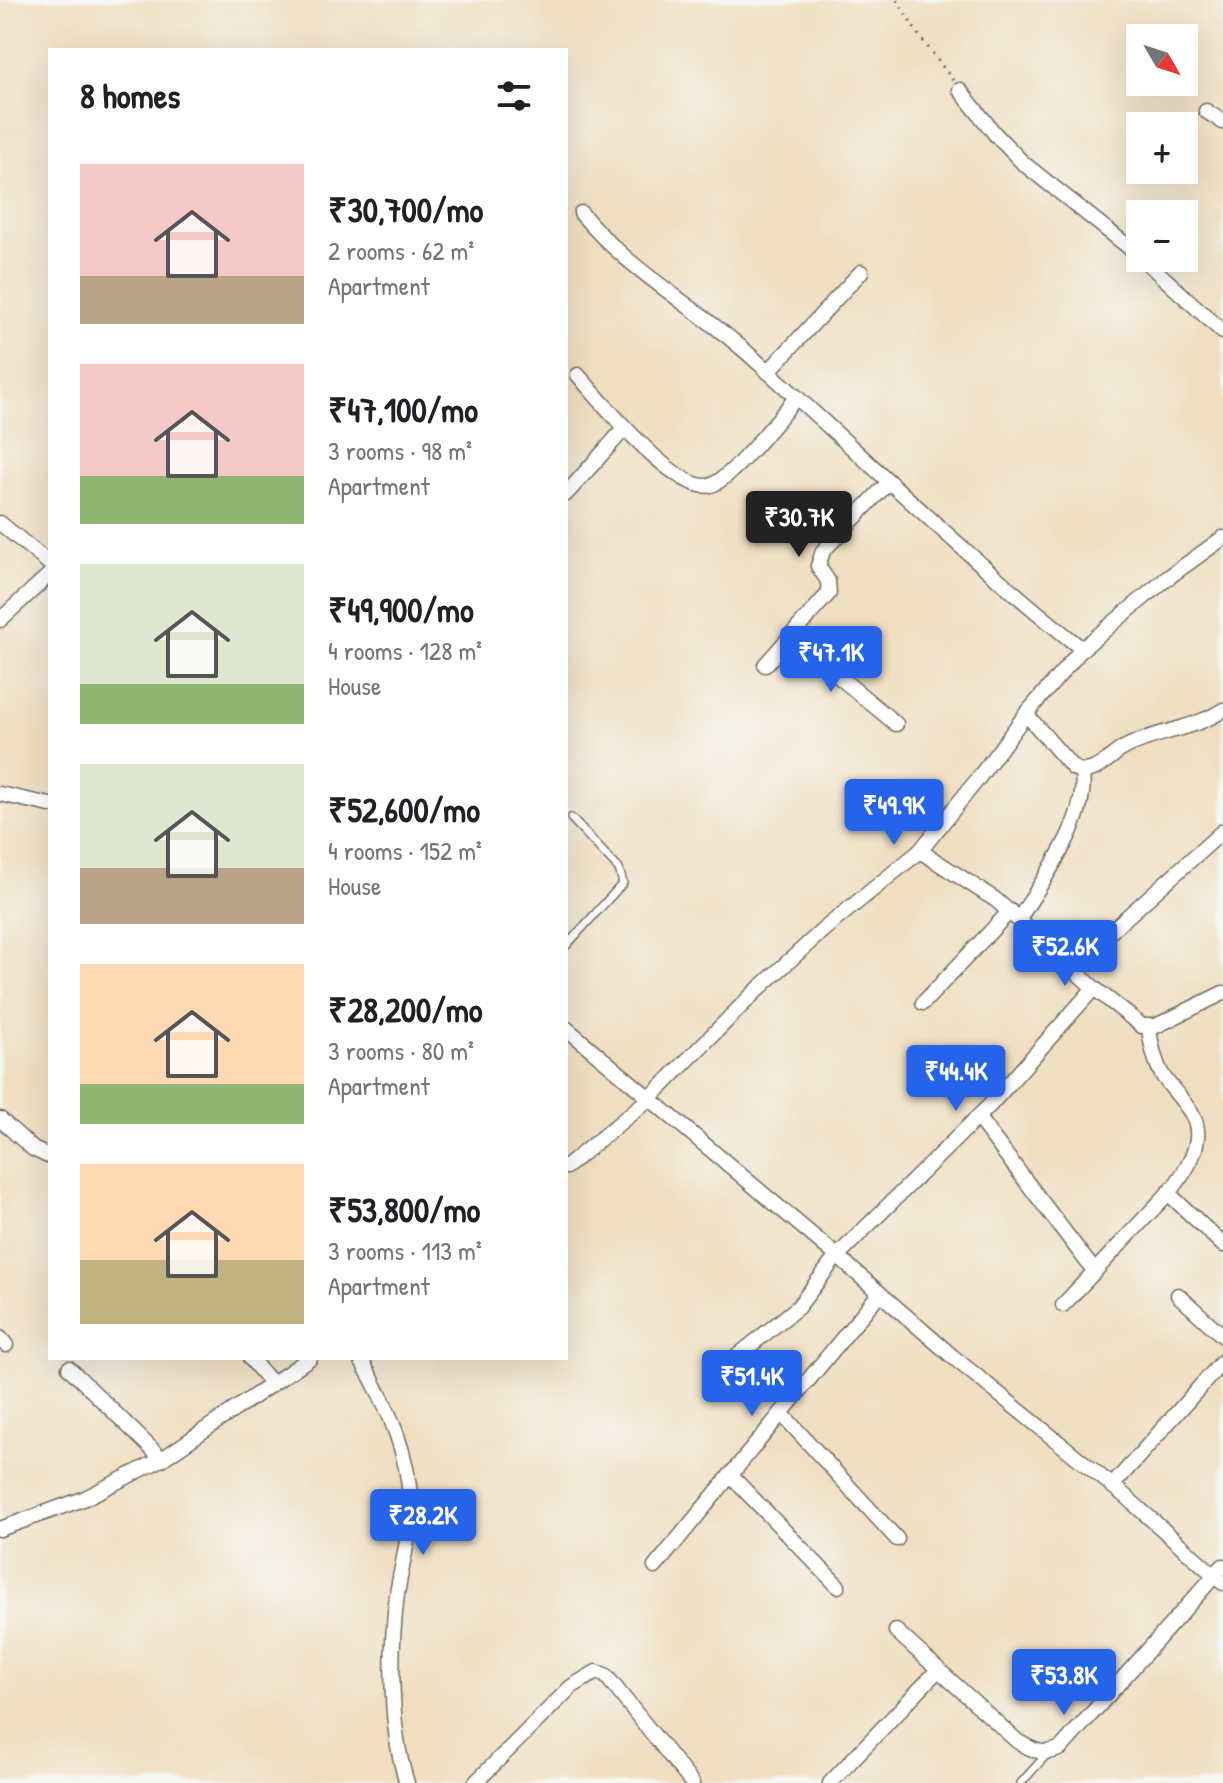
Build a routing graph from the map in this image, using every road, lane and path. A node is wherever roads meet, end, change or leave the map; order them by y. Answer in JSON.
{"nodes":[{"id":1,"x":897,"y":0,"type":"edge"},
{"id":2,"x":960,"y":90,"type":"joint"},
{"id":3,"x":1206,"y":111,"type":"dead end"},
{"id":4,"x":1223,"y":122,"type":"edge"},
{"id":5,"x":581,"y":213,"type":"dead end"},
{"id":6,"x":1126,"y":245,"type":"edge"},
{"id":7,"x":861,"y":272,"type":"dead end"},
{"id":8,"x":1157,"y":272,"type":"edge"},
{"id":9,"x":1223,"y":332,"type":"edge"},
{"id":10,"x":768,"y":372,"type":"junction"},
{"id":11,"x":578,"y":375,"type":"dead end"},
{"id":12,"x":797,"y":397,"type":"junction"},
{"id":13,"x":625,"y":428,"type":"junction"},
{"id":14,"x":888,"y":483,"type":"junction"},
{"id":15,"x":568,"y":492,"type":"edge"},
{"id":16,"x":0,"y":523,"type":"edge"},
{"id":17,"x":1223,"y":538,"type":"edge"},
{"id":18,"x":48,"y":562,"type":"edge"},
{"id":19,"x":48,"y":576,"type":"edge"},
{"id":20,"x":0,"y":620,"type":"edge"},
{"id":21,"x":790,"y":636,"type":"junction"},
{"id":22,"x":1082,"y":649,"type":"junction"},
{"id":23,"x":765,"y":665,"type":"dead end"},
{"id":24,"x":1223,"y":710,"type":"edge"},
{"id":25,"x":1026,"y":714,"type":"junction"},
{"id":26,"x":896,"y":724,"type":"dead end"},
{"id":27,"x":1082,"y":773,"type":"junction"},
{"id":28,"x":0,"y":794,"type":"edge"},
{"id":29,"x":48,"y":805,"type":"edge"},
{"id":30,"x":571,"y":818,"type":"dead end"},
{"id":31,"x":1223,"y":831,"type":"edge"},
{"id":32,"x":920,"y":851,"type":"junction"},
{"id":33,"x":1014,"y":915,"type":"junction"},
{"id":34,"x":568,"y":944,"type":"edge"},
{"id":35,"x":1071,"y":967,"type":"junction"},
{"id":36,"x":1094,"y":988,"type":"junction"},
{"id":37,"x":1223,"y":993,"type":"edge"},
{"id":38,"x":923,"y":1003,"type":"dead end"},
{"id":39,"x":1149,"y":1028,"type":"junction"},
{"id":40,"x":568,"y":1030,"type":"edge"},
{"id":41,"x":650,"y":1098,"type":"junction"},
{"id":42,"x":978,"y":1118,"type":"junction"},
{"id":43,"x":0,"y":1119,"type":"edge"},
{"id":44,"x":48,"y":1156,"type":"edge"},
{"id":45,"x":568,"y":1165,"type":"edge"},
{"id":46,"x":1168,"y":1193,"type":"junction"},
{"id":47,"x":1223,"y":1245,"type":"edge"},
{"id":48,"x":837,"y":1256,"type":"junction"},
{"id":49,"x":1095,"y":1272,"type":"junction"},
{"id":50,"x":879,"y":1294,"type":"junction"},
{"id":51,"x":1178,"y":1295,"type":"dead end"},
{"id":52,"x":1063,"y":1305,"type":"dead end"},
{"id":53,"x":1223,"y":1336,"type":"edge"},
{"id":54,"x":735,"y":1358,"type":"dead end"},
{"id":55,"x":252,"y":1360,"type":"edge"},
{"id":56,"x":307,"y":1360,"type":"edge"},
{"id":57,"x":361,"y":1360,"type":"edge"},
{"id":58,"x":1223,"y":1361,"type":"edge"},
{"id":59,"x":69,"y":1368,"type":"dead end"},
{"id":60,"x":272,"y":1384,"type":"junction"},
{"id":61,"x":781,"y":1413,"type":"junction"},
{"id":62,"x":162,"y":1459,"type":"junction"},
{"id":63,"x":730,"y":1475,"type":"junction"},
{"id":64,"x":1112,"y":1486,"type":"junction"},
{"id":65,"x":0,"y":1529,"type":"edge"},
{"id":66,"x":897,"y":1539,"type":"dead end"},
{"id":67,"x":655,"y":1567,"type":"dead end"},
{"id":68,"x":1220,"y":1574,"type":"edge"},
{"id":69,"x":838,"y":1586,"type":"dead end"},
{"id":70,"x":896,"y":1631,"type":"dead end"},
{"id":71,"x":938,"y":1670,"type":"junction"},
{"id":72,"x":1047,"y":1754,"type":"junction"},
{"id":73,"x":407,"y":1783,"type":"edge"},
{"id":74,"x":475,"y":1783,"type":"edge"},
{"id":75,"x":692,"y":1783,"type":"edge"},
{"id":76,"x":830,"y":1783,"type":"edge"},
{"id":77,"x":1021,"y":1783,"type":"edge"}],
"edges":[{"from":1,"to":2,"type":"path"},
{"from":2,"to":6,"type":"street"},
{"from":3,"to":4,"type":"street"},
{"from":5,"to":10,"type":"street"},
{"from":7,"to":10,"type":"street"},
{"from":8,"to":9,"type":"street"},
{"from":10,"to":12,"type":"street"},
{"from":11,"to":13,"type":"street"},
{"from":12,"to":13,"type":"street"},
{"from":12,"to":14,"type":"street"},
{"from":13,"to":15,"type":"street"},
{"from":14,"to":21,"type":"street"},
{"from":14,"to":22,"type":"street"},
{"from":16,"to":18,"type":"street"},
{"from":17,"to":22,"type":"street"},
{"from":19,"to":20,"type":"street"},
{"from":21,"to":23,"type":"street"},
{"from":21,"to":26,"type":"street"},
{"from":22,"to":25,"type":"street"},
{"from":24,"to":27,"type":"street"},
{"from":25,"to":27,"type":"street"},
{"from":25,"to":32,"type":"street"},
{"from":27,"to":33,"type":"street"},
{"from":28,"to":29,"type":"street"},
{"from":30,"to":34,"type":"lane"},
{"from":31,"to":35,"type":"street"},
{"from":32,"to":33,"type":"street"},
{"from":32,"to":41,"type":"street"},
{"from":33,"to":35,"type":"street"},
{"from":33,"to":38,"type":"street"},
{"from":35,"to":36,"type":"street"},
{"from":36,"to":39,"type":"street"},
{"from":36,"to":42,"type":"street"},
{"from":37,"to":39,"type":"street"},
{"from":39,"to":46,"type":"street"},
{"from":40,"to":41,"type":"street"},
{"from":41,"to":45,"type":"street"},
{"from":41,"to":48,"type":"street"},
{"from":42,"to":48,"type":"street"},
{"from":42,"to":49,"type":"street"},
{"from":43,"to":44,"type":"street"},
{"from":46,"to":47,"type":"street"},
{"from":46,"to":49,"type":"street"},
{"from":48,"to":50,"type":"street"},
{"from":48,"to":54,"type":"street"},
{"from":49,"to":52,"type":"street"},
{"from":50,"to":61,"type":"street"},
{"from":50,"to":64,"type":"street"},
{"from":51,"to":53,"type":"street"},
{"from":55,"to":60,"type":"street"},
{"from":56,"to":60,"type":"street"},
{"from":57,"to":73,"type":"street"},
{"from":58,"to":64,"type":"street"},
{"from":59,"to":62,"type":"street"},
{"from":60,"to":62,"type":"street"},
{"from":61,"to":63,"type":"street"},
{"from":61,"to":66,"type":"street"},
{"from":62,"to":65,"type":"street"},
{"from":63,"to":67,"type":"street"},
{"from":63,"to":69,"type":"street"},
{"from":64,"to":68,"type":"street"},
{"from":68,"to":72,"type":"street"},
{"from":70,"to":71,"type":"street"},
{"from":71,"to":72,"type":"street"},
{"from":71,"to":76,"type":"street"},
{"from":72,"to":77,"type":"lane"},
{"from":74,"to":75,"type":"street"}]}
